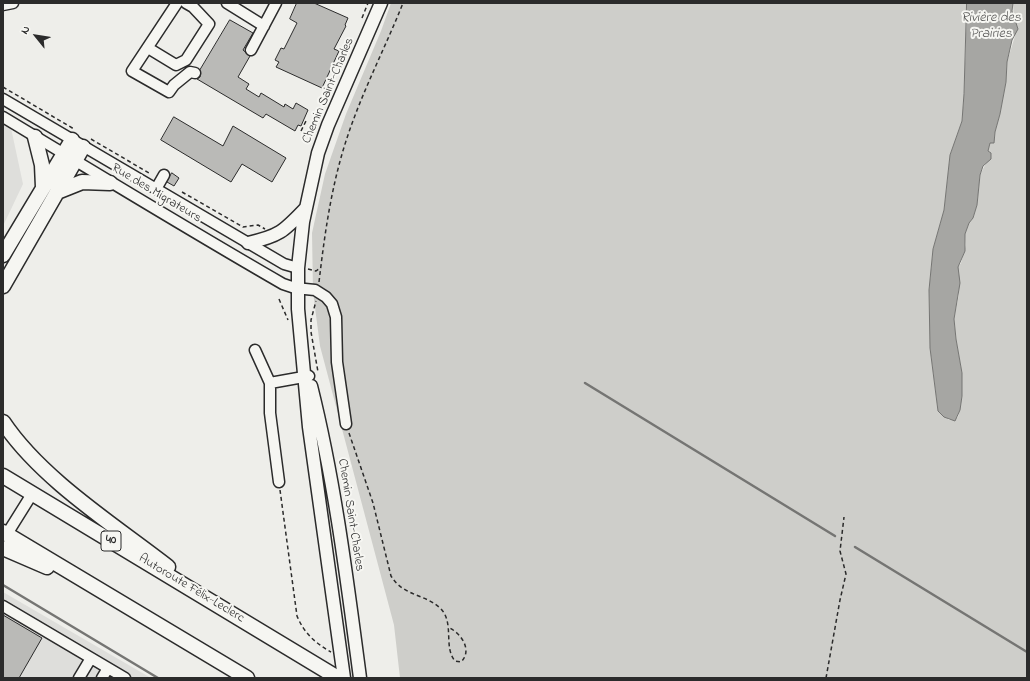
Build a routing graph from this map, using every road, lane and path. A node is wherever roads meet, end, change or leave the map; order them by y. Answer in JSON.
{"nodes":[{"id":1,"x":13,"y":3,"type":"edge"},
{"id":2,"x":177,"y":3,"type":"edge"},
{"id":3,"x":186,"y":3,"type":"edge"},
{"id":4,"x":226,"y":3,"type":"edge"},
{"id":5,"x":276,"y":3,"type":"edge"},
{"id":6,"x":381,"y":3,"type":"edge"},
{"id":7,"x":403,"y":3,"type":"edge"},
{"id":8,"x":3,"y":5,"type":"edge"},
{"id":9,"x":264,"y":26,"type":"junction"},
{"id":10,"x":148,"y":48,"type":"junction"},
{"id":11,"x":251,"y":50,"type":"dead end"},
{"id":12,"x":195,"y":74,"type":"dead end"},
{"id":13,"x":3,"y":99,"type":"edge"},
{"id":14,"x":3,"y":117,"type":"edge"},
{"id":15,"x":304,"y":120,"type":"dead end"},
{"id":16,"x":301,"y":131,"type":"dead end"},
{"id":17,"x":35,"y":137,"type":"junction"},
{"id":18,"x":78,"y":143,"type":"junction"},
{"id":19,"x":70,"y":156,"type":"junction"},
{"id":20,"x":164,"y":175,"type":"dead end"},
{"id":21,"x":110,"y":183,"type":"junction"},
{"id":22,"x":43,"y":187,"type":"junction"},
{"id":23,"x":156,"y":189,"type":"junction"},
{"id":24,"x":57,"y":192,"type":"junction"},
{"id":25,"x":181,"y":192,"type":"dead end"},
{"id":26,"x":306,"y":208,"type":"junction"},
{"id":27,"x":267,"y":234,"type":"dead end"},
{"id":28,"x":248,"y":243,"type":"junction"},
{"id":29,"x":3,"y":255,"type":"edge"},
{"id":30,"x":303,"y":268,"type":"junction"},
{"id":31,"x":321,"y":268,"type":"junction"},
{"id":32,"x":319,"y":284,"type":"dead end"},
{"id":33,"x":3,"y":286,"type":"edge"},
{"id":34,"x":298,"y":289,"type":"junction"},
{"id":35,"x":255,"y":350,"type":"dead end"},
{"id":36,"x":307,"y":377,"type":"junction"},
{"id":37,"x":270,"y":383,"type":"junction"},
{"id":38,"x":3,"y":422,"type":"edge"},
{"id":39,"x":346,"y":424,"type":"joint"},
{"id":40,"x":3,"y":476,"type":"edge"},
{"id":41,"x":279,"y":482,"type":"joint"},
{"id":42,"x":32,"y":494,"type":"junction"},
{"id":43,"x":844,"y":517,"type":"dead end"},
{"id":44,"x":5,"y":533,"type":"edge"},
{"id":45,"x":3,"y":548,"type":"edge"},
{"id":46,"x":96,"y":588,"type":"junction"},
{"id":47,"x":3,"y":606,"type":"edge"},
{"id":48,"x":220,"y":606,"type":"junction"},
{"id":49,"x":448,"y":627,"type":"junction"},
{"id":50,"x":332,"y":653,"type":"dead end"},
{"id":51,"x":91,"y":658,"type":"junction"},
{"id":52,"x":108,"y":668,"type":"junction"},
{"id":53,"x":79,"y":678,"type":"edge"},
{"id":54,"x":102,"y":678,"type":"edge"},
{"id":55,"x":125,"y":678,"type":"edge"},
{"id":56,"x":247,"y":678,"type":"edge"},
{"id":57,"x":338,"y":678,"type":"edge"},
{"id":58,"x":344,"y":678,"type":"edge"},
{"id":59,"x":360,"y":678,"type":"edge"},
{"id":60,"x":826,"y":678,"type":"edge"}],
"edges":[{"from":1,"to":8,"type":"street"},
{"from":2,"to":10,"type":"street"},
{"from":3,"to":10,"type":"street"},
{"from":4,"to":9,"type":"street"},
{"from":5,"to":9,"type":"street"},
{"from":6,"to":26,"type":"main road","name":"Chemin Saint-Charles"},
{"from":7,"to":31,"type":"path"},
{"from":9,"to":11,"type":"street"},
{"from":10,"to":12,"type":"street"},
{"from":13,"to":18,"type":"street","name":"Rue des Migrateurs"},
{"from":14,"to":17,"type":"street","name":"Rue des Migrateurs"},
{"from":15,"to":16,"type":"path"},
{"from":17,"to":19,"type":"street","name":"Rue des Migrateurs"},
{"from":17,"to":22,"type":"highway"},
{"from":18,"to":19,"type":"highway"},
{"from":18,"to":23,"type":"street","name":"Rue des Migrateurs"},
{"from":19,"to":21,"type":"street","name":"Rue des Migrateurs"},
{"from":19,"to":22,"type":"highway"},
{"from":19,"to":24,"type":"highway"},
{"from":20,"to":23,"type":"street"},
{"from":21,"to":24,"type":"highway"},
{"from":21,"to":34,"type":"street","name":"Rue des Migrateurs"},
{"from":22,"to":29,"type":"highway"},
{"from":23,"to":28,"type":"street","name":"Rue des Migrateurs"},
{"from":24,"to":33,"type":"highway"},
{"from":25,"to":27,"type":"path","name":"Rue des Migrateurs"},
{"from":26,"to":28,"type":"main road"},
{"from":26,"to":30,"type":"main road","name":"Chemin Saint-Charles"},
{"from":28,"to":30,"type":"street","name":"Rue des Migrateurs"},
{"from":30,"to":31,"type":"path"},
{"from":30,"to":34,"type":"main road","name":"Chemin Saint-Charles"},
{"from":31,"to":32,"type":"path"},
{"from":34,"to":36,"type":"main road","name":"Chemin Saint-Charles"},
{"from":34,"to":39,"type":"street","name":"Rue des Migrateurs"},
{"from":35,"to":37,"type":"street"},
{"from":36,"to":37,"type":"street"},
{"from":36,"to":58,"type":"main road","name":"Chemin Saint-Charles"},
{"from":36,"to":59,"type":"main road","name":"Chemin Saint-Charles"},
{"from":37,"to":41,"type":"street"},
{"from":38,"to":48,"type":"highway"},
{"from":39,"to":49,"type":"path"},
{"from":40,"to":42,"type":"highway","name":"Autoroute Félix-Leclerc","number":"40"},
{"from":41,"to":50,"type":"path"},
{"from":42,"to":44,"type":"street"},
{"from":42,"to":48,"type":"highway","name":"Autoroute Félix-Leclerc","number":"40"},
{"from":43,"to":60,"type":"path"},
{"from":44,"to":46,"type":"highway"},
{"from":45,"to":46,"type":"highway"},
{"from":46,"to":56,"type":"highway"},
{"from":47,"to":51,"type":"street"},
{"from":48,"to":57,"type":"highway","name":"Autoroute Félix-Leclerc","number":"40"},
{"from":49,"to":49,"type":"path"},
{"from":51,"to":52,"type":"street"},
{"from":51,"to":53,"type":"street"},
{"from":52,"to":54,"type":"street"},
{"from":52,"to":55,"type":"street"}]}
